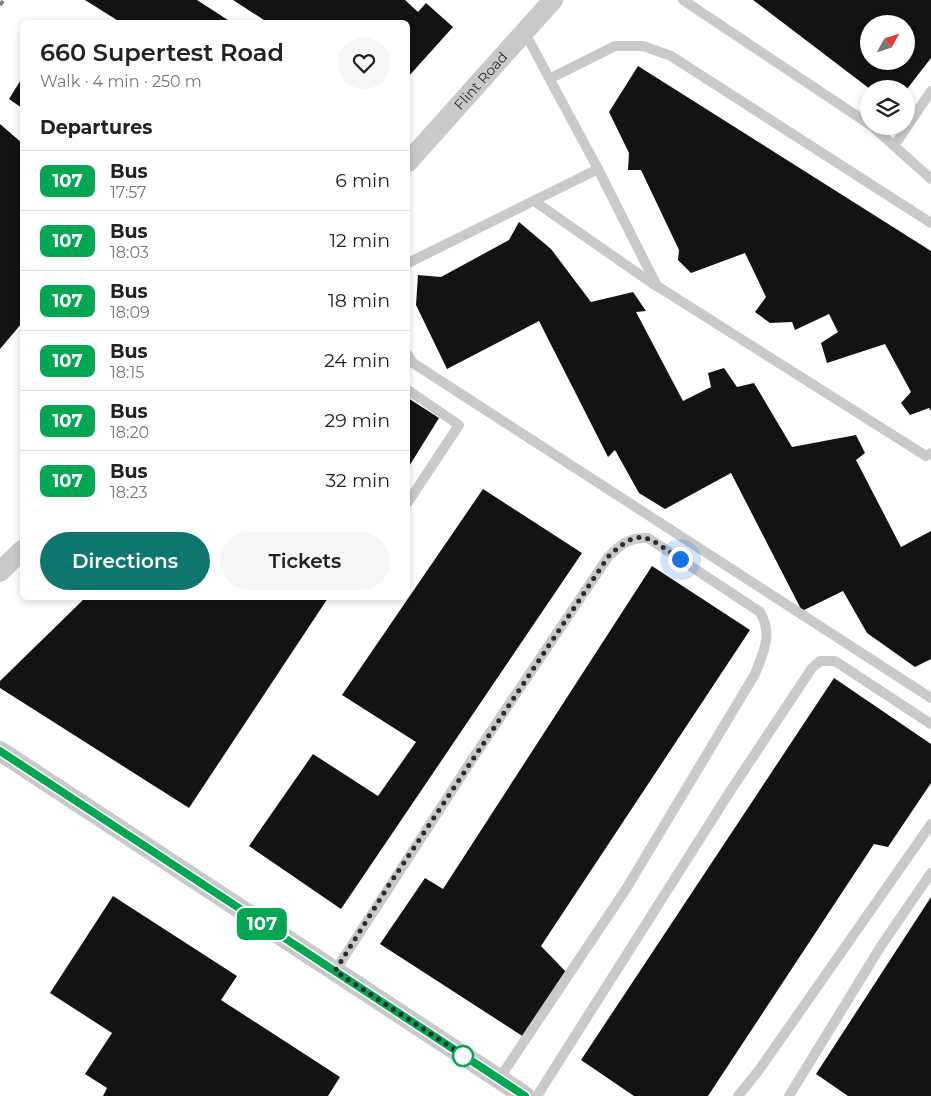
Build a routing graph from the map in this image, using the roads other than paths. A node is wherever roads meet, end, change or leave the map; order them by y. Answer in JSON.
{"nodes":[{"id":1,"x":553,"y":0,"type":"edge"},
{"id":2,"x":683,"y":0,"type":"edge"},
{"id":3,"x":525,"y":33,"type":"junction"},
{"id":4,"x":551,"y":78,"type":"junction"},
{"id":5,"x":931,"y":91,"type":"edge"},
{"id":6,"x":860,"y":118,"type":"edge"},
{"id":7,"x":882,"y":135,"type":"edge"},
{"id":8,"x":894,"y":146,"type":"junction"},
{"id":9,"x":410,"y":160,"type":"edge"},
{"id":10,"x":598,"y":169,"type":"junction"},
{"id":11,"x":931,"y":179,"type":"edge"},
{"id":12,"x":534,"y":201,"type":"junction"},
{"id":13,"x":931,"y":223,"type":"edge"},
{"id":14,"x":410,"y":262,"type":"edge"},
{"id":15,"x":657,"y":286,"type":"junction"},
{"id":16,"x":410,"y":359,"type":"edge"},
{"id":17,"x":410,"y":391,"type":"edge"},
{"id":18,"x":931,"y":453,"type":"edge"},
{"id":19,"x":410,"y":499,"type":"edge"},
{"id":20,"x":20,"y":552,"type":"edge"},
{"id":21,"x":0,"y":572,"type":"edge"},
{"id":22,"x":931,"y":698,"type":"edge"},
{"id":23,"x":931,"y":724,"type":"edge"},
{"id":24,"x":0,"y":751,"type":"edge"},
{"id":25,"x":931,"y":824,"type":"edge"},
{"id":26,"x":931,"y":872,"type":"edge"},
{"id":27,"x":335,"y":971,"type":"junction"},
{"id":28,"x":499,"y":1079,"type":"junction"},
{"id":29,"x":525,"y":1096,"type":"edge"},
{"id":30,"x":537,"y":1096,"type":"edge"},
{"id":31,"x":738,"y":1096,"type":"edge"},
{"id":32,"x":789,"y":1096,"type":"edge"}],
"edges":[{"from":1,"to":3,"type":"street","name":"Flint Road"},
{"from":2,"to":6,"type":"lane"},
{"from":3,"to":4,"type":"lane"},
{"from":3,"to":9,"type":"street","name":"Flint Road"},
{"from":4,"to":10,"type":"lane"},
{"from":4,"to":13,"type":"lane"},
{"from":5,"to":8,"type":"lane"},
{"from":7,"to":8,"type":"lane"},
{"from":8,"to":11,"type":"lane"},
{"from":10,"to":12,"type":"lane"},
{"from":10,"to":15,"type":"lane"},
{"from":12,"to":14,"type":"lane"},
{"from":12,"to":15,"type":"lane"},
{"from":15,"to":18,"type":"lane"},
{"from":16,"to":22,"type":"lane"},
{"from":17,"to":19,"type":"lane"},
{"from":20,"to":21,"type":"street"},
{"from":23,"to":30,"type":"lane"},
{"from":24,"to":27,"type":"street"},
{"from":25,"to":31,"type":"lane"},
{"from":26,"to":32,"type":"lane"},
{"from":27,"to":28,"type":"street"},
{"from":27,"to":28,"type":"lane"},
{"from":28,"to":29,"type":"street"}]}
